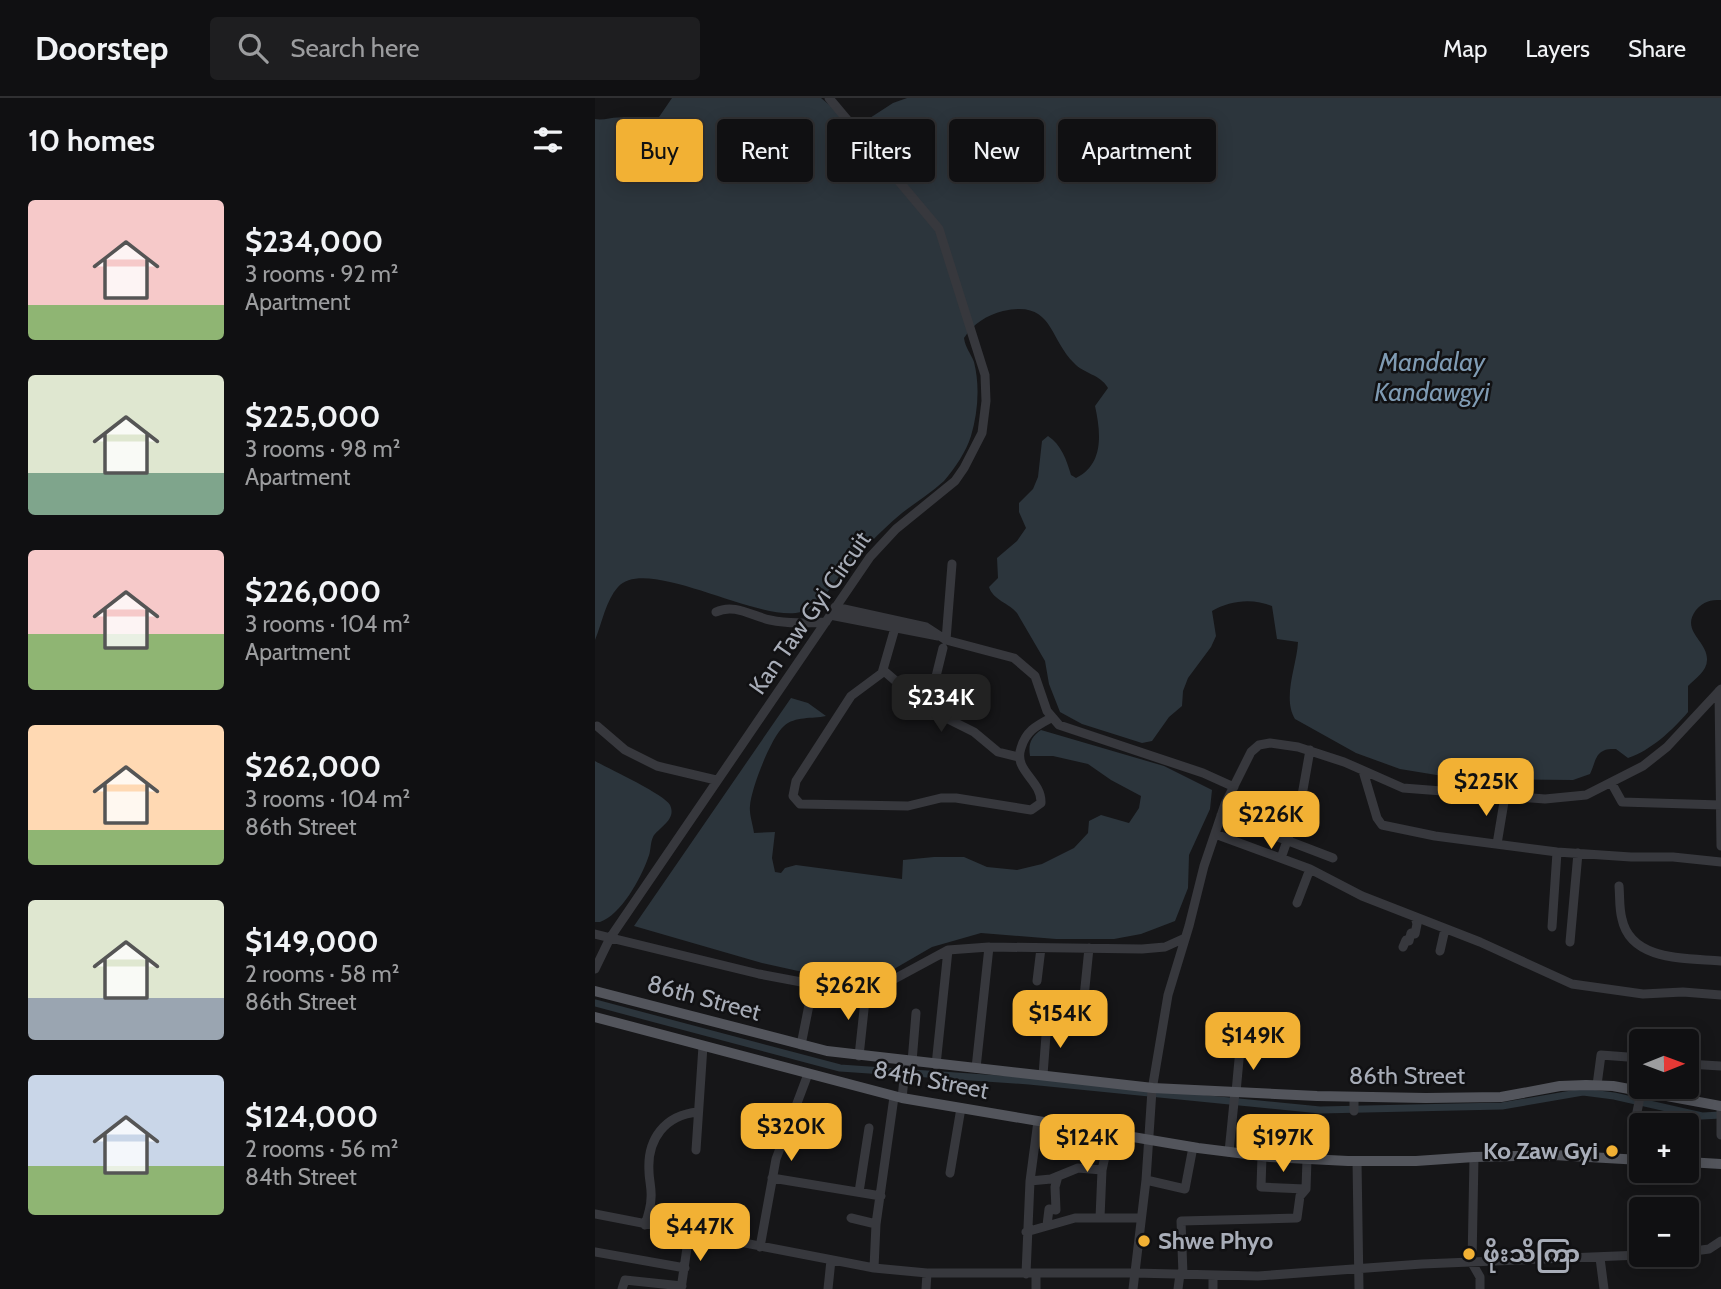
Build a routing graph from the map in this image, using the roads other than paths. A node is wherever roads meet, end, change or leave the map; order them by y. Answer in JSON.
{"nodes":[{"id":1,"x":829,"y":98,"type":"edge"},
{"id":2,"x":952,"y":564,"type":"dead end"},
{"id":3,"x":716,"y":612,"type":"dead end"},
{"id":4,"x":831,"y":615,"type":"junction"},
{"id":5,"x":896,"y":625,"type":"junction"},
{"id":6,"x":942,"y":641,"type":"junction"},
{"id":7,"x":883,"y":670,"type":"junction"},
{"id":8,"x":1720,"y":690,"type":"edge"},
{"id":9,"x":928,"y":709,"type":"junction"},
{"id":10,"x":1051,"y":718,"type":"junction"},
{"id":11,"x":597,"y":726,"type":"dead end"},
{"id":12,"x":1310,"y":750,"type":"junction"},
{"id":13,"x":1018,"y":757,"type":"junction"},
{"id":14,"x":1363,"y":771,"type":"junction"},
{"id":15,"x":716,"y":780,"type":"junction"},
{"id":16,"x":1612,"y":784,"type":"junction"},
{"id":17,"x":1234,"y":787,"type":"junction"},
{"id":18,"x":1505,"y":796,"type":"junction"},
{"id":19,"x":1721,"y":804,"type":"edge"},
{"id":20,"x":1221,"y":815,"type":"junction"},
{"id":21,"x":1215,"y":834,"type":"junction"},
{"id":22,"x":1289,"y":841,"type":"junction"},
{"id":23,"x":1497,"y":844,"type":"junction"},
{"id":24,"x":1721,"y":846,"type":"edge"},
{"id":25,"x":1557,"y":852,"type":"junction"},
{"id":26,"x":1579,"y":853,"type":"junction"},
{"id":27,"x":1281,"y":858,"type":"junction"},
{"id":28,"x":1333,"y":858,"type":"dead end"},
{"id":29,"x":1721,"y":862,"type":"edge"},
{"id":30,"x":1310,"y":869,"type":"junction"},
{"id":31,"x":1619,"y":886,"type":"dead end"},
{"id":32,"x":1297,"y":903,"type":"dead end"},
{"id":33,"x":1415,"y":916,"type":"junction"},
{"id":34,"x":1552,"y":927,"type":"dead end"},
{"id":35,"x":1445,"y":929,"type":"junction"},
{"id":36,"x":595,"y":934,"type":"edge"},
{"id":37,"x":610,"y":938,"type":"junction"},
{"id":38,"x":1185,"y":938,"type":"junction"},
{"id":39,"x":1570,"y":942,"type":"dead end"},
{"id":40,"x":989,"y":947,"type":"junction"},
{"id":41,"x":1403,"y":947,"type":"dead end"},
{"id":42,"x":1041,"y":948,"type":"junction"},
{"id":43,"x":1089,"y":948,"type":"junction"},
{"id":44,"x":948,"y":950,"type":"junction"},
{"id":45,"x":1440,"y":951,"type":"dead end"},
{"id":46,"x":1721,"y":961,"type":"edge"},
{"id":47,"x":595,"y":968,"type":"edge"},
{"id":48,"x":1037,"y":981,"type":"dead end"},
{"id":49,"x":813,"y":985,"type":"junction"},
{"id":50,"x":595,"y":991,"type":"edge"},
{"id":51,"x":866,"y":991,"type":"junction"},
{"id":52,"x":1721,"y":995,"type":"edge"},
{"id":53,"x":1083,"y":1007,"type":"dead end"},
{"id":54,"x":916,"y":1013,"type":"dead end"},
{"id":55,"x":595,"y":1017,"type":"edge"},
{"id":56,"x":1047,"y":1022,"type":"dead end"},
{"id":57,"x":801,"y":1045,"type":"junction"},
{"id":58,"x":703,"y":1046,"type":"junction"},
{"id":59,"x":1240,"y":1049,"type":"dead end"},
{"id":60,"x":859,"y":1056,"type":"junction"},
{"id":61,"x":1629,"y":1057,"type":"edge"},
{"id":62,"x":936,"y":1065,"type":"junction"},
{"id":63,"x":1699,"y":1065,"type":"edge"},
{"id":64,"x":1721,"y":1066,"type":"edge"},
{"id":65,"x":907,"y":1067,"type":"junction"},
{"id":66,"x":977,"y":1068,"type":"junction"},
{"id":67,"x":807,"y":1074,"type":"junction"},
{"id":68,"x":1043,"y":1075,"type":"junction"},
{"id":69,"x":1597,"y":1086,"type":"junction"},
{"id":70,"x":1152,"y":1093,"type":"junction"},
{"id":71,"x":898,"y":1097,"type":"junction"},
{"id":72,"x":1235,"y":1097,"type":"junction"},
{"id":73,"x":961,"y":1108,"type":"junction"},
{"id":74,"x":1721,"y":1109,"type":"edge"},
{"id":75,"x":698,"y":1112,"type":"junction"},
{"id":76,"x":1720,"y":1120,"type":"edge"},
{"id":77,"x":1038,"y":1121,"type":"junction"},
{"id":78,"x":869,"y":1128,"type":"dead end"},
{"id":79,"x":1110,"y":1134,"type":"junction"},
{"id":80,"x":1721,"y":1135,"type":"edge"},
{"id":81,"x":1149,"y":1139,"type":"junction"},
{"id":82,"x":1193,"y":1147,"type":"junction"},
{"id":83,"x":696,"y":1150,"type":"dead end"},
{"id":84,"x":1229,"y":1152,"type":"junction"},
{"id":85,"x":1262,"y":1156,"type":"junction"},
{"id":86,"x":1474,"y":1157,"type":"junction"},
{"id":87,"x":1307,"y":1159,"type":"junction"},
{"id":88,"x":1629,"y":1159,"type":"edge"},
{"id":89,"x":1357,"y":1161,"type":"junction"},
{"id":90,"x":1699,"y":1163,"type":"edge"},
{"id":91,"x":1721,"y":1164,"type":"edge"},
{"id":92,"x":1102,"y":1170,"type":"junction"},
{"id":93,"x":950,"y":1172,"type":"dead end"},
{"id":94,"x":1058,"y":1176,"type":"junction"},
{"id":95,"x":772,"y":1178,"type":"junction"},
{"id":96,"x":1146,"y":1180,"type":"junction"},
{"id":97,"x":1030,"y":1181,"type":"junction"},
{"id":98,"x":1305,"y":1189,"type":"junction"},
{"id":99,"x":859,"y":1192,"type":"junction"},
{"id":100,"x":881,"y":1196,"type":"junction"},
{"id":101,"x":595,"y":1214,"type":"edge"},
{"id":102,"x":851,"y":1218,"type":"dead end"},
{"id":103,"x":1100,"y":1218,"type":"junction"},
{"id":104,"x":1140,"y":1218,"type":"junction"},
{"id":105,"x":876,"y":1224,"type":"junction"},
{"id":106,"x":645,"y":1225,"type":"junction"},
{"id":107,"x":1047,"y":1225,"type":"junction"},
{"id":108,"x":1026,"y":1232,"type":"junction"},
{"id":109,"x":689,"y":1234,"type":"junction"},
{"id":110,"x":1721,"y":1241,"type":"edge"},
{"id":111,"x":760,"y":1247,"type":"junction"},
{"id":112,"x":1699,"y":1250,"type":"edge"},
{"id":113,"x":595,"y":1252,"type":"edge"},
{"id":114,"x":1629,"y":1256,"type":"edge"},
{"id":115,"x":1600,"y":1258,"type":"junction"},
{"id":116,"x":831,"y":1260,"type":"junction"},
{"id":117,"x":1472,"y":1263,"type":"junction"},
{"id":118,"x":684,"y":1268,"type":"junction"},
{"id":119,"x":874,"y":1268,"type":"junction"},
{"id":120,"x":1359,"y":1268,"type":"junction"},
{"id":121,"x":927,"y":1273,"type":"junction"},
{"id":122,"x":1134,"y":1273,"type":"junction"},
{"id":123,"x":1031,"y":1274,"type":"junction"},
{"id":124,"x":1181,"y":1274,"type":"junction"},
{"id":125,"x":1213,"y":1275,"type":"junction"},
{"id":126,"x":682,"y":1287,"type":"edge"},
{"id":127,"x":622,"y":1289,"type":"edge"},
{"id":128,"x":828,"y":1289,"type":"edge"},
{"id":129,"x":926,"y":1289,"type":"edge"},
{"id":130,"x":1037,"y":1289,"type":"edge"},
{"id":131,"x":1133,"y":1289,"type":"edge"},
{"id":132,"x":1178,"y":1289,"type":"edge"},
{"id":133,"x":1213,"y":1289,"type":"edge"},
{"id":134,"x":1359,"y":1289,"type":"edge"},
{"id":135,"x":1480,"y":1289,"type":"edge"},
{"id":136,"x":1604,"y":1289,"type":"edge"}],
"edges":[{"from":1,"to":4,"type":"street","name":"Kan Taw Gyi Circuit"},
{"from":2,"to":6,"type":"street"},
{"from":3,"to":4,"type":"street"},
{"from":4,"to":5,"type":"street"},
{"from":4,"to":15,"type":"street","name":"Kan Taw Gyi Circuit"},
{"from":5,"to":6,"type":"street"},
{"from":5,"to":7,"type":"street"},
{"from":6,"to":9,"type":"street"},
{"from":6,"to":10,"type":"street"},
{"from":7,"to":9,"type":"street"},
{"from":7,"to":13,"type":"street"},
{"from":8,"to":16,"type":"street"},
{"from":8,"to":19,"type":"street"},
{"from":9,"to":13,"type":"street"},
{"from":10,"to":13,"type":"street"},
{"from":10,"to":17,"type":"street"},
{"from":11,"to":15,"type":"street"},
{"from":12,"to":14,"type":"street"},
{"from":12,"to":17,"type":"street"},
{"from":12,"to":22,"type":"street"},
{"from":14,"to":18,"type":"street"},
{"from":14,"to":23,"type":"street"},
{"from":15,"to":37,"type":"street","name":"Kan Taw Gyi Circuit"},
{"from":16,"to":18,"type":"street"},
{"from":16,"to":19,"type":"street"},
{"from":17,"to":20,"type":"street"},
{"from":18,"to":23,"type":"street"},
{"from":19,"to":24,"type":"street"},
{"from":20,"to":21,"type":"street"},
{"from":20,"to":22,"type":"street"},
{"from":21,"to":27,"type":"street"},
{"from":21,"to":38,"type":"street"},
{"from":22,"to":27,"type":"street"},
{"from":22,"to":28,"type":"street"},
{"from":23,"to":25,"type":"street"},
{"from":25,"to":26,"type":"street"},
{"from":25,"to":34,"type":"street"},
{"from":26,"to":29,"type":"street"},
{"from":26,"to":39,"type":"street"},
{"from":27,"to":30,"type":"street"},
{"from":30,"to":32,"type":"street"},
{"from":30,"to":33,"type":"street"},
{"from":31,"to":46,"type":"street"},
{"from":33,"to":35,"type":"street"},
{"from":33,"to":41,"type":"street"},
{"from":35,"to":45,"type":"street"},
{"from":35,"to":52,"type":"street"},
{"from":36,"to":37,"type":"street"},
{"from":37,"to":47,"type":"street","name":"Kan Taw Gyi Circuit"},
{"from":37,"to":49,"type":"street"},
{"from":38,"to":43,"type":"street"},
{"from":38,"to":70,"type":"street"},
{"from":40,"to":42,"type":"street"},
{"from":40,"to":44,"type":"street"},
{"from":40,"to":66,"type":"street"},
{"from":42,"to":43,"type":"street"},
{"from":42,"to":48,"type":"street"},
{"from":43,"to":53,"type":"street"},
{"from":44,"to":51,"type":"street"},
{"from":44,"to":62,"type":"street"},
{"from":49,"to":51,"type":"street"},
{"from":49,"to":57,"type":"street"},
{"from":50,"to":57,"type":"main road","name":"86th Street"},
{"from":51,"to":60,"type":"street"},
{"from":54,"to":65,"type":"street"},
{"from":55,"to":58,"type":"main road","name":"84th Street"},
{"from":56,"to":68,"type":"street"},
{"from":57,"to":60,"type":"main road","name":"86th Street"},
{"from":58,"to":67,"type":"main road","name":"84th Street"},
{"from":58,"to":75,"type":"street"},
{"from":59,"to":72,"type":"street"},
{"from":60,"to":65,"type":"main road","name":"86th Street"},
{"from":61,"to":69,"type":"street"},
{"from":62,"to":65,"type":"main road","name":"86th Street"},
{"from":62,"to":66,"type":"main road","name":"86th Street"},
{"from":63,"to":64,"type":"street"},
{"from":65,"to":71,"type":"street"},
{"from":66,"to":68,"type":"main road","name":"86th Street"},
{"from":67,"to":71,"type":"main road","name":"84th Street"},
{"from":67,"to":95,"type":"street"},
{"from":68,"to":70,"type":"main road","name":"86th Street"},
{"from":69,"to":72,"type":"main road","name":"86th Street"},
{"from":69,"to":74,"type":"main road","name":"86th Street"},
{"from":70,"to":72,"type":"main road","name":"86th Street"},
{"from":70,"to":81,"type":"street"},
{"from":71,"to":73,"type":"main road","name":"84th Street"},
{"from":71,"to":100,"type":"street"},
{"from":72,"to":84,"type":"street"},
{"from":73,"to":77,"type":"main road","name":"84th Street"},
{"from":73,"to":93,"type":"street"},
{"from":74,"to":76,"type":"street"},
{"from":75,"to":83,"type":"street"},
{"from":75,"to":106,"type":"street"},
{"from":76,"to":80,"type":"street"},
{"from":77,"to":79,"type":"main road","name":"84th Street"},
{"from":77,"to":97,"type":"street"},
{"from":78,"to":99,"type":"street"},
{"from":79,"to":81,"type":"main road","name":"84th Street"},
{"from":79,"to":92,"type":"street"},
{"from":81,"to":82,"type":"main road","name":"84th Street"},
{"from":81,"to":96,"type":"street"},
{"from":82,"to":84,"type":"main road","name":"84th Street"},
{"from":82,"to":96,"type":"street"},
{"from":84,"to":85,"type":"main road","name":"84th Street"},
{"from":85,"to":87,"type":"main road","name":"84th Street"},
{"from":85,"to":98,"type":"street"},
{"from":86,"to":88,"type":"main road","name":"84th Street"},
{"from":86,"to":89,"type":"main road","name":"84th Street"},
{"from":86,"to":117,"type":"street"},
{"from":87,"to":89,"type":"main road","name":"84th Street"},
{"from":87,"to":98,"type":"street"},
{"from":89,"to":120,"type":"street"},
{"from":90,"to":91,"type":"main road"},
{"from":92,"to":94,"type":"street"},
{"from":92,"to":103,"type":"street"},
{"from":94,"to":97,"type":"street"},
{"from":94,"to":107,"type":"street"},
{"from":95,"to":99,"type":"street"},
{"from":95,"to":111,"type":"street"},
{"from":96,"to":104,"type":"street"},
{"from":97,"to":108,"type":"street"},
{"from":98,"to":124,"type":"street"},
{"from":99,"to":100,"type":"street"},
{"from":100,"to":105,"type":"street"},
{"from":101,"to":106,"type":"street"},
{"from":102,"to":105,"type":"street"},
{"from":103,"to":104,"type":"street"},
{"from":103,"to":107,"type":"street"},
{"from":104,"to":122,"type":"street"},
{"from":105,"to":119,"type":"street"},
{"from":106,"to":109,"type":"street"},
{"from":107,"to":108,"type":"street"},
{"from":108,"to":123,"type":"street"},
{"from":109,"to":111,"type":"street"},
{"from":109,"to":118,"type":"street"},
{"from":110,"to":112,"type":"street"},
{"from":111,"to":116,"type":"street"},
{"from":113,"to":118,"type":"street"},
{"from":114,"to":115,"type":"street"},
{"from":115,"to":117,"type":"street"},
{"from":115,"to":136,"type":"street"},
{"from":116,"to":119,"type":"street"},
{"from":116,"to":128,"type":"street"},
{"from":117,"to":120,"type":"street"},
{"from":117,"to":135,"type":"street"},
{"from":118,"to":126,"type":"street"},
{"from":119,"to":121,"type":"street"},
{"from":120,"to":125,"type":"street"},
{"from":120,"to":134,"type":"street"},
{"from":121,"to":123,"type":"street"},
{"from":121,"to":129,"type":"street"},
{"from":122,"to":123,"type":"street"},
{"from":122,"to":124,"type":"street"},
{"from":122,"to":131,"type":"street"},
{"from":123,"to":130,"type":"street"},
{"from":124,"to":125,"type":"street"},
{"from":124,"to":132,"type":"street"},
{"from":125,"to":133,"type":"street"},
{"from":126,"to":127,"type":"street"}]}
